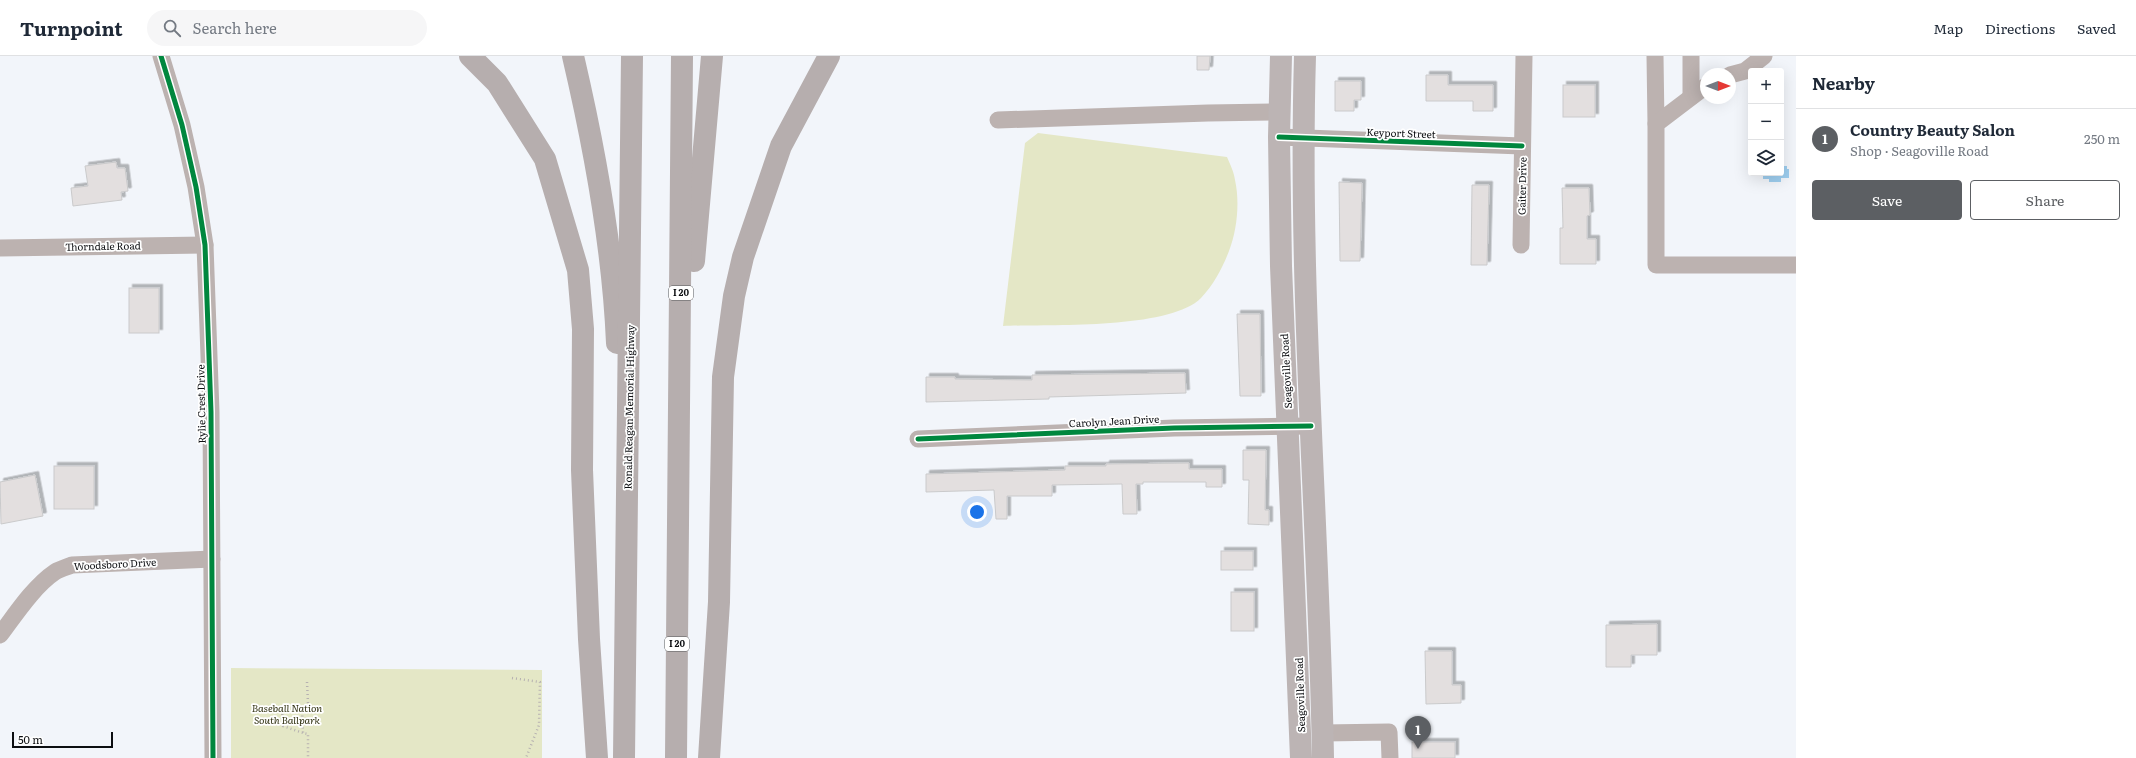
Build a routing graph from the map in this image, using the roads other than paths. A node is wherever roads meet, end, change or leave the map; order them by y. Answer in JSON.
{"nodes":[{"id":1,"x":161,"y":56,"type":"edge"},
{"id":2,"x":470,"y":56,"type":"edge"},
{"id":3,"x":573,"y":56,"type":"edge"},
{"id":4,"x":632,"y":56,"type":"edge"},
{"id":5,"x":682,"y":56,"type":"edge"},
{"id":6,"x":712,"y":56,"type":"edge"},
{"id":7,"x":829,"y":56,"type":"edge"},
{"id":8,"x":1281,"y":56,"type":"edge"},
{"id":9,"x":1305,"y":56,"type":"edge"},
{"id":10,"x":1524,"y":56,"type":"edge"},
{"id":11,"x":1655,"y":56,"type":"edge"},
{"id":12,"x":1691,"y":56,"type":"edge"},
{"id":13,"x":1764,"y":56,"type":"edge"},
{"id":14,"x":1736,"y":73,"type":"edge"},
{"id":15,"x":1700,"y":90,"type":"edge"},
{"id":16,"x":1691,"y":97,"type":"junction"},
{"id":17,"x":1280,"y":112,"type":"junction"},
{"id":18,"x":998,"y":120,"type":"dead end"},
{"id":19,"x":1656,"y":124,"type":"junction"},
{"id":20,"x":1279,"y":137,"type":"junction"},
{"id":21,"x":1303,"y":139,"type":"junction"},
{"id":22,"x":1522,"y":146,"type":"junction"},
{"id":23,"x":205,"y":245,"type":"junction"},
{"id":24,"x":1521,"y":245,"type":"dead end"},
{"id":25,"x":0,"y":248,"type":"edge"},
{"id":26,"x":1796,"y":265,"type":"edge"},
{"id":27,"x":1311,"y":426,"type":"junction"},
{"id":28,"x":1289,"y":427,"type":"junction"},
{"id":29,"x":918,"y":440,"type":"dead end"},
{"id":30,"x":678,"y":530,"type":"junction"},
{"id":31,"x":212,"y":559,"type":"junction"},
{"id":32,"x":0,"y":635,"type":"edge"},
{"id":33,"x":625,"y":663,"type":"junction"},
{"id":34,"x":1302,"y":733,"type":"junction"},
{"id":35,"x":1323,"y":733,"type":"junction"},
{"id":36,"x":213,"y":758,"type":"edge"},
{"id":37,"x":597,"y":758,"type":"edge"},
{"id":38,"x":624,"y":758,"type":"edge"},
{"id":39,"x":676,"y":758,"type":"edge"},
{"id":40,"x":709,"y":758,"type":"edge"},
{"id":41,"x":1301,"y":758,"type":"edge"},
{"id":42,"x":1323,"y":758,"type":"edge"},
{"id":43,"x":1390,"y":758,"type":"edge"}],
"edges":[{"from":1,"to":23,"type":"street","name":"Rylie Crest Drive"},
{"from":2,"to":37,"type":"highway"},
{"from":3,"to":33,"type":"highway"},
{"from":4,"to":33,"type":"highway","name":"Ronald Reagan Memorial Highway"},
{"from":5,"to":30,"type":"highway","number":"I 20"},
{"from":6,"to":30,"type":"highway"},
{"from":7,"to":40,"type":"highway"},
{"from":8,"to":17,"type":"main road","name":"Seagoville Road"},
{"from":9,"to":21,"type":"main road"},
{"from":10,"to":22,"type":"street","name":"Gaiter Drive"},
{"from":11,"to":19,"type":"street"},
{"from":12,"to":16,"type":"street"},
{"from":13,"to":14,"type":"street"},
{"from":15,"to":16,"type":"street"},
{"from":16,"to":19,"type":"street"},
{"from":17,"to":18,"type":"street"},
{"from":17,"to":20,"type":"main road","name":"Seagoville Road"},
{"from":19,"to":26,"type":"street"},
{"from":20,"to":21,"type":"street","name":"Keyport Street"},
{"from":20,"to":28,"type":"main road","name":"Seagoville Road"},
{"from":21,"to":22,"type":"street","name":"Keyport Street"},
{"from":21,"to":27,"type":"main road"},
{"from":22,"to":24,"type":"street","name":"Gaiter Drive"},
{"from":23,"to":25,"type":"street","name":"Thorndale Road"},
{"from":23,"to":31,"type":"street","name":"Rylie Crest Drive"},
{"from":27,"to":28,"type":"street","name":"Carolyn Jean Drive"},
{"from":27,"to":35,"type":"main road"},
{"from":28,"to":29,"type":"street","name":"Carolyn Jean Drive"},
{"from":28,"to":34,"type":"main road","name":"Seagoville Road"},
{"from":30,"to":39,"type":"highway","number":"I 20"},
{"from":31,"to":32,"type":"street","name":"Woodsboro Drive"},
{"from":31,"to":36,"type":"street","name":"Rylie Crest Drive"},
{"from":33,"to":38,"type":"highway","name":"Ronald Reagan Memorial Highway"},
{"from":34,"to":35,"type":"main road"},
{"from":34,"to":41,"type":"main road","name":"Seagoville Road"},
{"from":35,"to":42,"type":"main road"},
{"from":35,"to":43,"type":"street"}]}
